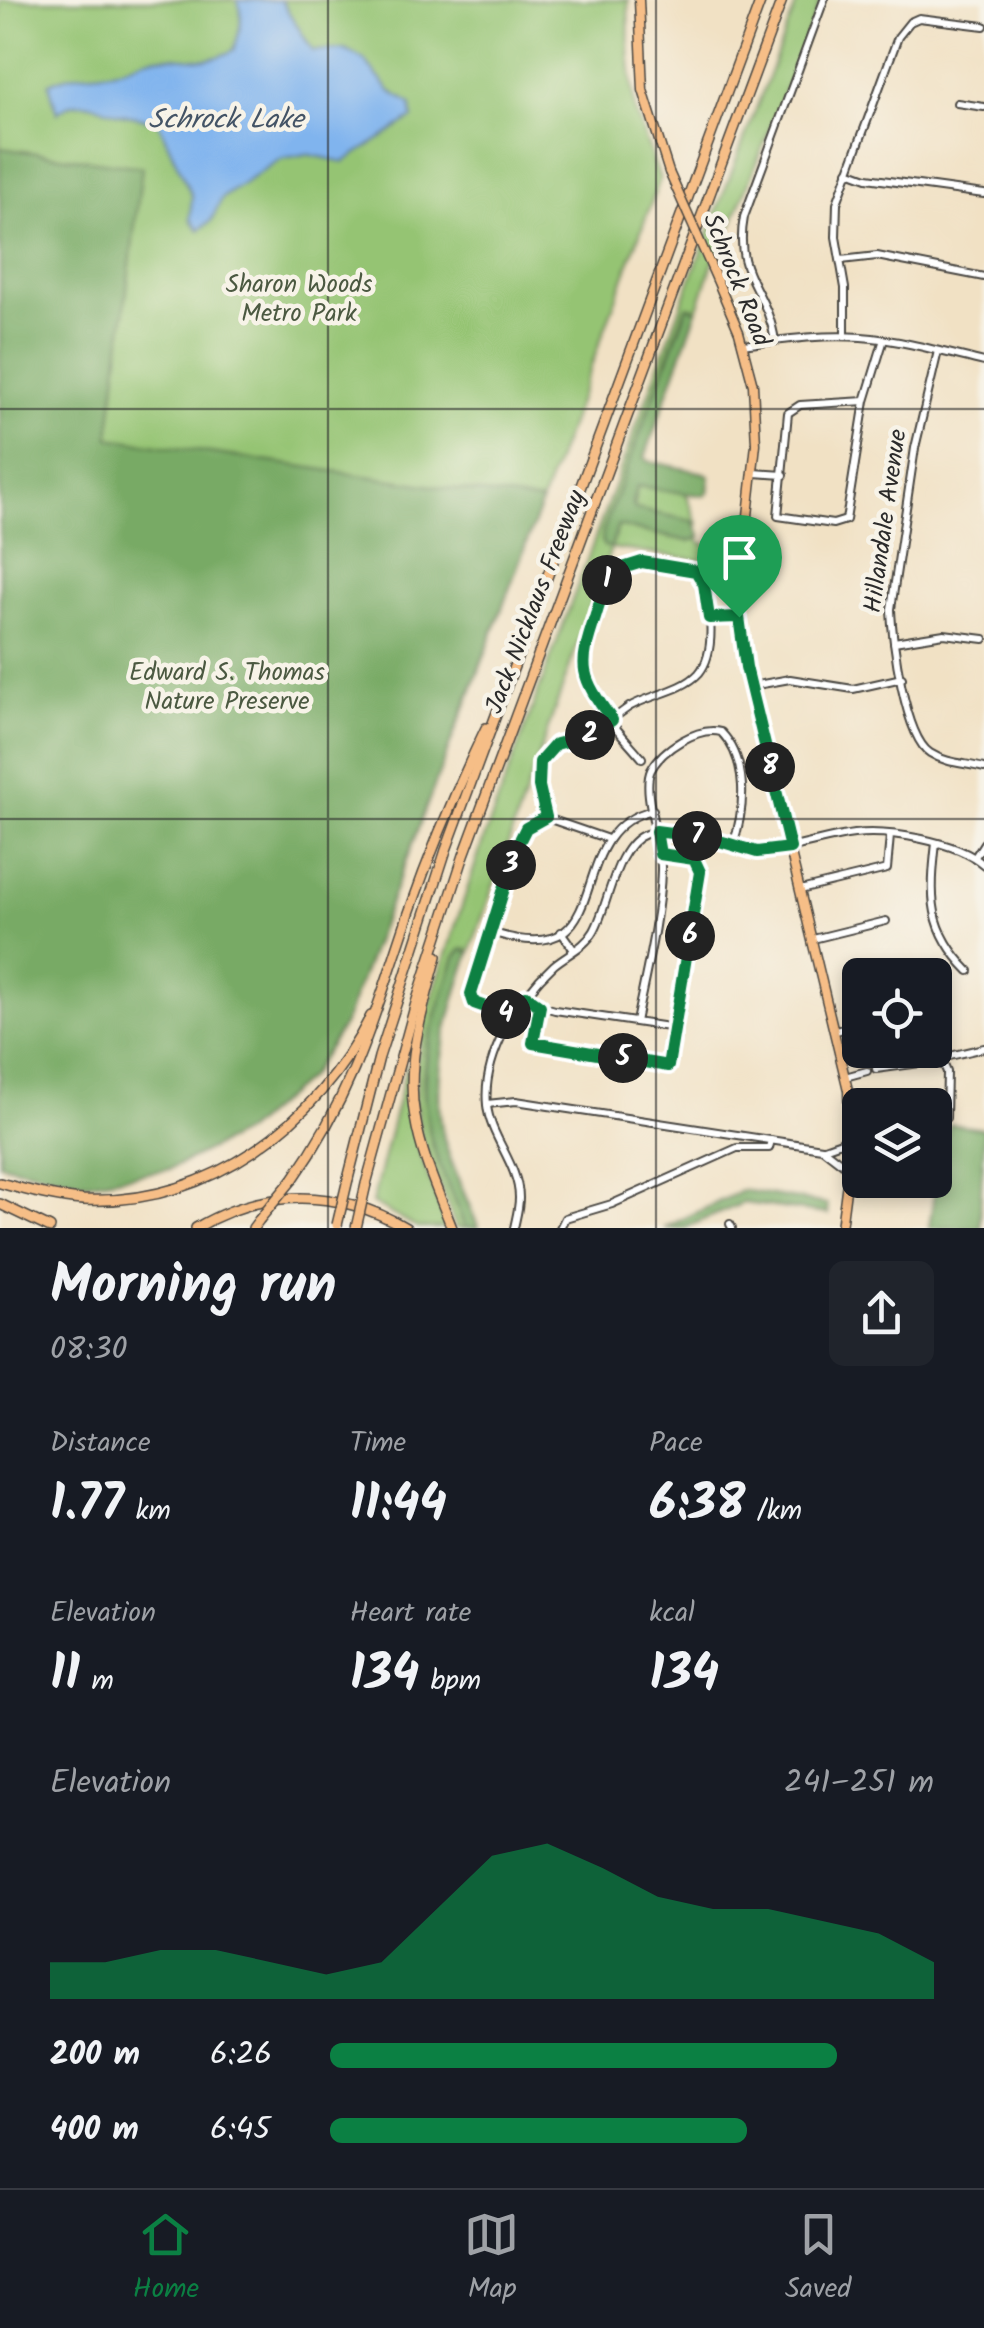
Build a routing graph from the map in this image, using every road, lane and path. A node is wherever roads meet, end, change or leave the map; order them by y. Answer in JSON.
{"nodes":[{"id":1,"x":639,"y":0,"type":"edge"},
{"id":2,"x":758,"y":0,"type":"edge"},
{"id":3,"x":782,"y":0,"type":"edge"},
{"id":4,"x":824,"y":0,"type":"edge"},
{"id":5,"x":984,"y":26,"type":"edge"},
{"id":6,"x":957,"y":103,"type":"dead end"},
{"id":7,"x":984,"y":106,"type":"edge"},
{"id":8,"x":848,"y":171,"type":"junction"},
{"id":9,"x":984,"y":194,"type":"edge"},
{"id":10,"x":841,"y":260,"type":"junction"},
{"id":11,"x":984,"y":278,"type":"edge"},
{"id":12,"x":845,"y":336,"type":"junction"},
{"id":13,"x":884,"y":340,"type":"junction"},
{"id":14,"x":775,"y":341,"type":"junction"},
{"id":15,"x":744,"y":345,"type":"junction"},
{"id":16,"x":938,"y":350,"type":"junction"},
{"id":17,"x":984,"y":362,"type":"edge"},
{"id":18,"x":865,"y":402,"type":"junction"},
{"id":19,"x":754,"y":473,"type":"junction"},
{"id":20,"x":784,"y":475,"type":"junction"},
{"id":21,"x":739,"y":617,"type":"junction"},
{"id":22,"x":709,"y":618,"type":"junction"},
{"id":23,"x":984,"y":639,"type":"edge"},
{"id":24,"x":894,"y":642,"type":"junction"},
{"id":25,"x":510,"y":676,"type":"junction"},
{"id":26,"x":902,"y":678,"type":"junction"},
{"id":27,"x":750,"y":686,"type":"junction"},
{"id":28,"x":612,"y":720,"type":"junction"},
{"id":29,"x":642,"y":758,"type":"dead end"},
{"id":30,"x":984,"y":768,"type":"edge"},
{"id":31,"x":653,"y":810,"type":"junction"},
{"id":32,"x":546,"y":817,"type":"junction"},
{"id":33,"x":656,"y":831,"type":"junction"},
{"id":34,"x":890,"y":836,"type":"junction"},
{"id":35,"x":608,"y":839,"type":"junction"},
{"id":36,"x":936,"y":843,"type":"junction"},
{"id":37,"x":984,"y":844,"type":"edge"},
{"id":38,"x":733,"y":845,"type":"junction"},
{"id":39,"x":790,"y":848,"type":"junction"},
{"id":40,"x":660,"y":854,"type":"junction"},
{"id":41,"x":975,"y":857,"type":"junction"},
{"id":42,"x":984,"y":865,"type":"edge"},
{"id":43,"x":458,"y":876,"type":"junction"},
{"id":44,"x":800,"y":890,"type":"junction"},
{"id":45,"x":886,"y":921,"type":"dead end"},
{"id":46,"x":491,"y":932,"type":"junction"},
{"id":47,"x":562,"y":932,"type":"junction"},
{"id":48,"x":813,"y":939,"type":"junction"},
{"id":49,"x":574,"y":950,"type":"junction"},
{"id":50,"x":969,"y":971,"type":"dead end"},
{"id":51,"x":390,"y":972,"type":"junction"},
{"id":52,"x":526,"y":996,"type":"junction"},
{"id":53,"x":540,"y":1006,"type":"junction"},
{"id":54,"x":514,"y":1017,"type":"junction"},
{"id":55,"x":636,"y":1022,"type":"junction"},
{"id":56,"x":675,"y":1028,"type":"junction"},
{"id":57,"x":842,"y":1029,"type":"edge"},
{"id":58,"x":836,"y":1031,"type":"junction"},
{"id":59,"x":984,"y":1048,"type":"edge"},
{"id":60,"x":952,"y":1055,"type":"edge"},
{"id":61,"x":883,"y":1068,"type":"edge"},
{"id":62,"x":845,"y":1077,"type":"junction"},
{"id":63,"x":846,"y":1088,"type":"edge"},
{"id":64,"x":487,"y":1104,"type":"junction"},
{"id":65,"x":771,"y":1140,"type":"junction"},
{"id":66,"x":842,"y":1141,"type":"edge"},
{"id":67,"x":822,"y":1148,"type":"junction"},
{"id":68,"x":842,"y":1160,"type":"edge"},
{"id":69,"x":0,"y":1183,"type":"edge"},
{"id":70,"x":846,"y":1198,"type":"edge"},
{"id":71,"x":0,"y":1204,"type":"edge"},
{"id":72,"x":256,"y":1224,"type":"edge"},
{"id":73,"x":337,"y":1226,"type":"edge"},
{"id":74,"x":50,"y":1228,"type":"edge"},
{"id":75,"x":196,"y":1228,"type":"edge"},
{"id":76,"x":356,"y":1228,"type":"edge"},
{"id":77,"x":406,"y":1228,"type":"edge"},
{"id":78,"x":452,"y":1228,"type":"edge"},
{"id":79,"x":514,"y":1228,"type":"edge"},
{"id":80,"x":560,"y":1228,"type":"edge"},
{"id":81,"x":842,"y":1228,"type":"edge"}],
"edges":[{"from":1,"to":15,"type":"main road","name":"Schrock Road","bridge":true},
{"from":2,"to":25,"type":"highway","name":"Jack Nicklaus Freeway"},
{"from":3,"to":43,"type":"highway","name":"Jack Nicklaus Freeway"},
{"from":4,"to":14,"type":"street"},
{"from":5,"to":8,"type":"street"},
{"from":6,"to":7,"type":"street"},
{"from":8,"to":9,"type":"street"},
{"from":8,"to":10,"type":"street"},
{"from":10,"to":11,"type":"street"},
{"from":10,"to":12,"type":"street"},
{"from":12,"to":13,"type":"street"},
{"from":12,"to":14,"type":"street"},
{"from":13,"to":16,"type":"street"},
{"from":13,"to":18,"type":"street"},
{"from":14,"to":15,"type":"street"},
{"from":15,"to":19,"type":"main road","name":"Schrock Road"},
{"from":16,"to":17,"type":"street"},
{"from":16,"to":24,"type":"street","name":"Hillandale Avenue"},
{"from":18,"to":20,"type":"street"},
{"from":18,"to":20,"type":"street"},
{"from":19,"to":20,"type":"street"},
{"from":19,"to":21,"type":"main road","name":"Schrock Road"},
{"from":21,"to":22,"type":"street"},
{"from":21,"to":27,"type":"main road","name":"Schrock Road"},
{"from":22,"to":28,"type":"street"},
{"from":22,"to":28,"type":"street"},
{"from":23,"to":24,"type":"street"},
{"from":24,"to":26,"type":"street","name":"Hillandale Avenue"},
{"from":25,"to":51,"type":"highway"},
{"from":25,"to":73,"type":"highway","name":"Jack Nicklaus Freeway","bridge":true},
{"from":26,"to":27,"type":"street"},
{"from":26,"to":30,"type":"street","name":"Hillandale Avenue"},
{"from":27,"to":39,"type":"main road","name":"Schrock Road"},
{"from":28,"to":29,"type":"street"},
{"from":28,"to":32,"type":"street"},
{"from":31,"to":33,"type":"street"},
{"from":31,"to":35,"type":"street"},
{"from":31,"to":38,"type":"street"},
{"from":32,"to":35,"type":"street"},
{"from":32,"to":46,"type":"street"},
{"from":33,"to":38,"type":"street"},
{"from":33,"to":40,"type":"street"},
{"from":33,"to":49,"type":"street"},
{"from":34,"to":36,"type":"street"},
{"from":34,"to":39,"type":"street"},
{"from":34,"to":44,"type":"street"},
{"from":35,"to":47,"type":"street"},
{"from":36,"to":41,"type":"street"},
{"from":36,"to":50,"type":"street"},
{"from":37,"to":41,"type":"street"},
{"from":38,"to":39,"type":"street"},
{"from":39,"to":44,"type":"main road","name":"Schrock Road"},
{"from":40,"to":55,"type":"street"},
{"from":40,"to":56,"type":"street"},
{"from":41,"to":42,"type":"street"},
{"from":43,"to":76,"type":"highway","name":"Jack Nicklaus Freeway","bridge":true},
{"from":43,"to":78,"type":"highway"},
{"from":44,"to":48,"type":"main road","name":"Schrock Road"},
{"from":45,"to":48,"type":"street"},
{"from":46,"to":47,"type":"street"},
{"from":46,"to":54,"type":"street"},
{"from":47,"to":49,"type":"street"},
{"from":48,"to":58,"type":"main road","name":"Schrock Road"},
{"from":49,"to":52,"type":"street"},
{"from":51,"to":69,"type":"highway"},
{"from":51,"to":72,"type":"highway","bridge":true},
{"from":52,"to":53,"type":"street"},
{"from":52,"to":54,"type":"street"},
{"from":53,"to":55,"type":"street"},
{"from":53,"to":56,"type":"street"},
{"from":54,"to":64,"type":"street"},
{"from":55,"to":56,"type":"street"},
{"from":57,"to":58,"type":"street"},
{"from":58,"to":62,"type":"main road","name":"Schrock Road"},
{"from":59,"to":60,"type":"street"},
{"from":61,"to":62,"type":"street"},
{"from":62,"to":63,"type":"main road","name":"Schrock Road"},
{"from":64,"to":65,"type":"street"},
{"from":64,"to":79,"type":"street"},
{"from":65,"to":67,"type":"street"},
{"from":65,"to":80,"type":"street"},
{"from":66,"to":67,"type":"street"},
{"from":67,"to":68,"type":"street"},
{"from":70,"to":81,"type":"main road","name":"Schrock Road"},
{"from":71,"to":74,"type":"highway"},
{"from":75,"to":77,"type":"highway"}]}
